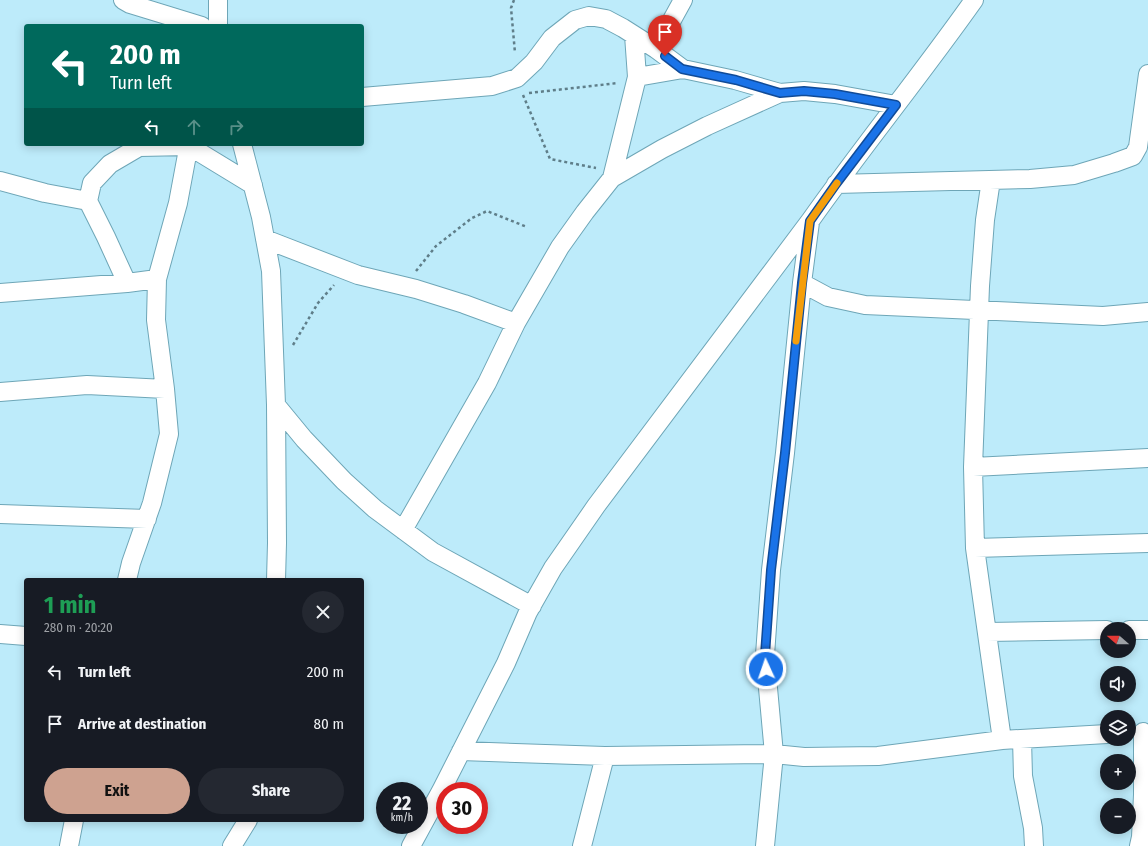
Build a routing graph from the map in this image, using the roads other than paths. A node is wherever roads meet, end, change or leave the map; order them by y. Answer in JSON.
{"nodes":[{"id":1,"x":123,"y":0,"type":"edge"},
{"id":2,"x":218,"y":0,"type":"edge"},
{"id":3,"x":683,"y":0,"type":"edge"},
{"id":4,"x":974,"y":0,"type":"edge"},
{"id":5,"x":195,"y":24,"type":"edge"},
{"id":6,"x":218,"y":24,"type":"edge"},
{"id":7,"x":634,"y":35,"type":"junction"},
{"id":8,"x":656,"y":50,"type":"junction"},
{"id":9,"x":682,"y":69,"type":"junction"},
{"id":10,"x":1148,"y":74,"type":"edge"},
{"id":11,"x":629,"y":80,"type":"junction"},
{"id":12,"x":780,"y":93,"type":"junction"},
{"id":13,"x":364,"y":97,"type":"edge"},
{"id":14,"x":896,"y":105,"type":"junction"},
{"id":15,"x":164,"y":146,"type":"edge"},
{"id":16,"x":189,"y":146,"type":"edge"},
{"id":17,"x":191,"y":146,"type":"edge"},
{"id":18,"x":243,"y":146,"type":"edge"},
{"id":19,"x":1143,"y":148,"type":"edge"},
{"id":20,"x":606,"y":173,"type":"junction"},
{"id":21,"x":991,"y":180,"type":"junction"},
{"id":22,"x":0,"y":181,"type":"edge"},
{"id":23,"x":836,"y":184,"type":"junction"},
{"id":24,"x":253,"y":185,"type":"junction"},
{"id":25,"x":88,"y":201,"type":"junction"},
{"id":26,"x":810,"y":221,"type":"junction"},
{"id":27,"x":265,"y":239,"type":"junction"},
{"id":28,"x":157,"y":279,"type":"junction"},
{"id":29,"x":127,"y":283,"type":"junction"},
{"id":30,"x":802,"y":283,"type":"junction"},
{"id":31,"x":0,"y":293,"type":"edge"},
{"id":32,"x":980,"y":310,"type":"junction"},
{"id":33,"x":1148,"y":312,"type":"edge"},
{"id":34,"x":516,"y":323,"type":"junction"},
{"id":35,"x":165,"y":390,"type":"junction"},
{"id":36,"x":0,"y":392,"type":"edge"},
{"id":37,"x":276,"y":405,"type":"junction"},
{"id":38,"x":1148,"y":458,"type":"edge"},
{"id":39,"x":973,"y":467,"type":"junction"},
{"id":40,"x":0,"y":514,"type":"edge"},
{"id":41,"x":147,"y":519,"type":"junction"},
{"id":42,"x":403,"y":530,"type":"junction"},
{"id":43,"x":1148,"y":543,"type":"edge"},
{"id":44,"x":975,"y":548,"type":"junction"},
{"id":45,"x":127,"y":578,"type":"edge"},
{"id":46,"x":276,"y":578,"type":"edge"},
{"id":47,"x":532,"y":606,"type":"junction"},
{"id":48,"x":1100,"y":630,"type":"edge"},
{"id":49,"x":1136,"y":630,"type":"edge"},
{"id":50,"x":1148,"y":630,"type":"edge"},
{"id":51,"x":987,"y":632,"type":"junction"},
{"id":52,"x":0,"y":634,"type":"edge"},
{"id":53,"x":24,"y":636,"type":"edge"},
{"id":54,"x":1140,"y":733,"type":"edge"},
{"id":55,"x":1100,"y":734,"type":"edge"},
{"id":56,"x":1022,"y":739,"type":"junction"},
{"id":57,"x":1002,"y":740,"type":"junction"},
{"id":58,"x":461,"y":751,"type":"junction"},
{"id":59,"x":774,"y":754,"type":"junction"},
{"id":60,"x":605,"y":756,"type":"junction"},
{"id":61,"x":74,"y":822,"type":"edge"},
{"id":62,"x":247,"y":822,"type":"edge"},
{"id":63,"x":69,"y":846,"type":"edge"},
{"id":64,"x":232,"y":846,"type":"edge"},
{"id":65,"x":411,"y":846,"type":"edge"},
{"id":66,"x":582,"y":846,"type":"edge"},
{"id":67,"x":765,"y":846,"type":"edge"},
{"id":68,"x":1034,"y":846,"type":"edge"},
{"id":69,"x":1139,"y":846,"type":"edge"}],
"edges":[{"from":1,"to":5,"type":"street"},
{"from":2,"to":6,"type":"street"},
{"from":3,"to":8,"type":"street"},
{"from":4,"to":14,"type":"street"},
{"from":7,"to":8,"type":"street"},
{"from":7,"to":11,"type":"street"},
{"from":7,"to":13,"type":"street"},
{"from":8,"to":9,"type":"street"},
{"from":9,"to":11,"type":"street"},
{"from":9,"to":12,"type":"street"},
{"from":10,"to":19,"type":"street"},
{"from":11,"to":20,"type":"street"},
{"from":12,"to":14,"type":"street"},
{"from":12,"to":20,"type":"street"},
{"from":14,"to":23,"type":"street"},
{"from":15,"to":25,"type":"street"},
{"from":16,"to":28,"type":"street"},
{"from":17,"to":24,"type":"street"},
{"from":18,"to":24,"type":"street"},
{"from":19,"to":21,"type":"street"},
{"from":20,"to":34,"type":"street"},
{"from":21,"to":23,"type":"street"},
{"from":21,"to":32,"type":"street"},
{"from":22,"to":25,"type":"street"},
{"from":23,"to":26,"type":"street"},
{"from":24,"to":27,"type":"street"},
{"from":25,"to":29,"type":"street"},
{"from":26,"to":30,"type":"street"},
{"from":26,"to":47,"type":"street"},
{"from":27,"to":34,"type":"street"},
{"from":27,"to":37,"type":"street"},
{"from":28,"to":29,"type":"street"},
{"from":28,"to":35,"type":"street"},
{"from":29,"to":31,"type":"street"},
{"from":30,"to":32,"type":"street"},
{"from":30,"to":59,"type":"street"},
{"from":32,"to":33,"type":"street"},
{"from":32,"to":39,"type":"street"},
{"from":34,"to":42,"type":"street"},
{"from":35,"to":36,"type":"street"},
{"from":35,"to":41,"type":"street"},
{"from":37,"to":42,"type":"street"},
{"from":37,"to":46,"type":"street"},
{"from":38,"to":39,"type":"street"},
{"from":39,"to":44,"type":"street"},
{"from":40,"to":41,"type":"street"},
{"from":41,"to":45,"type":"street"},
{"from":42,"to":47,"type":"street"},
{"from":43,"to":44,"type":"street"},
{"from":44,"to":51,"type":"street"},
{"from":47,"to":58,"type":"street"},
{"from":48,"to":51,"type":"street"},
{"from":49,"to":50,"type":"street"},
{"from":51,"to":57,"type":"street"},
{"from":52,"to":53,"type":"street"},
{"from":54,"to":69,"type":"street"},
{"from":55,"to":56,"type":"street"},
{"from":56,"to":57,"type":"street"},
{"from":56,"to":68,"type":"street"},
{"from":57,"to":59,"type":"street"},
{"from":58,"to":60,"type":"street"},
{"from":58,"to":65,"type":"street"},
{"from":59,"to":60,"type":"street"},
{"from":59,"to":67,"type":"street"},
{"from":60,"to":66,"type":"street"},
{"from":61,"to":63,"type":"street"},
{"from":62,"to":64,"type":"street"}]}
